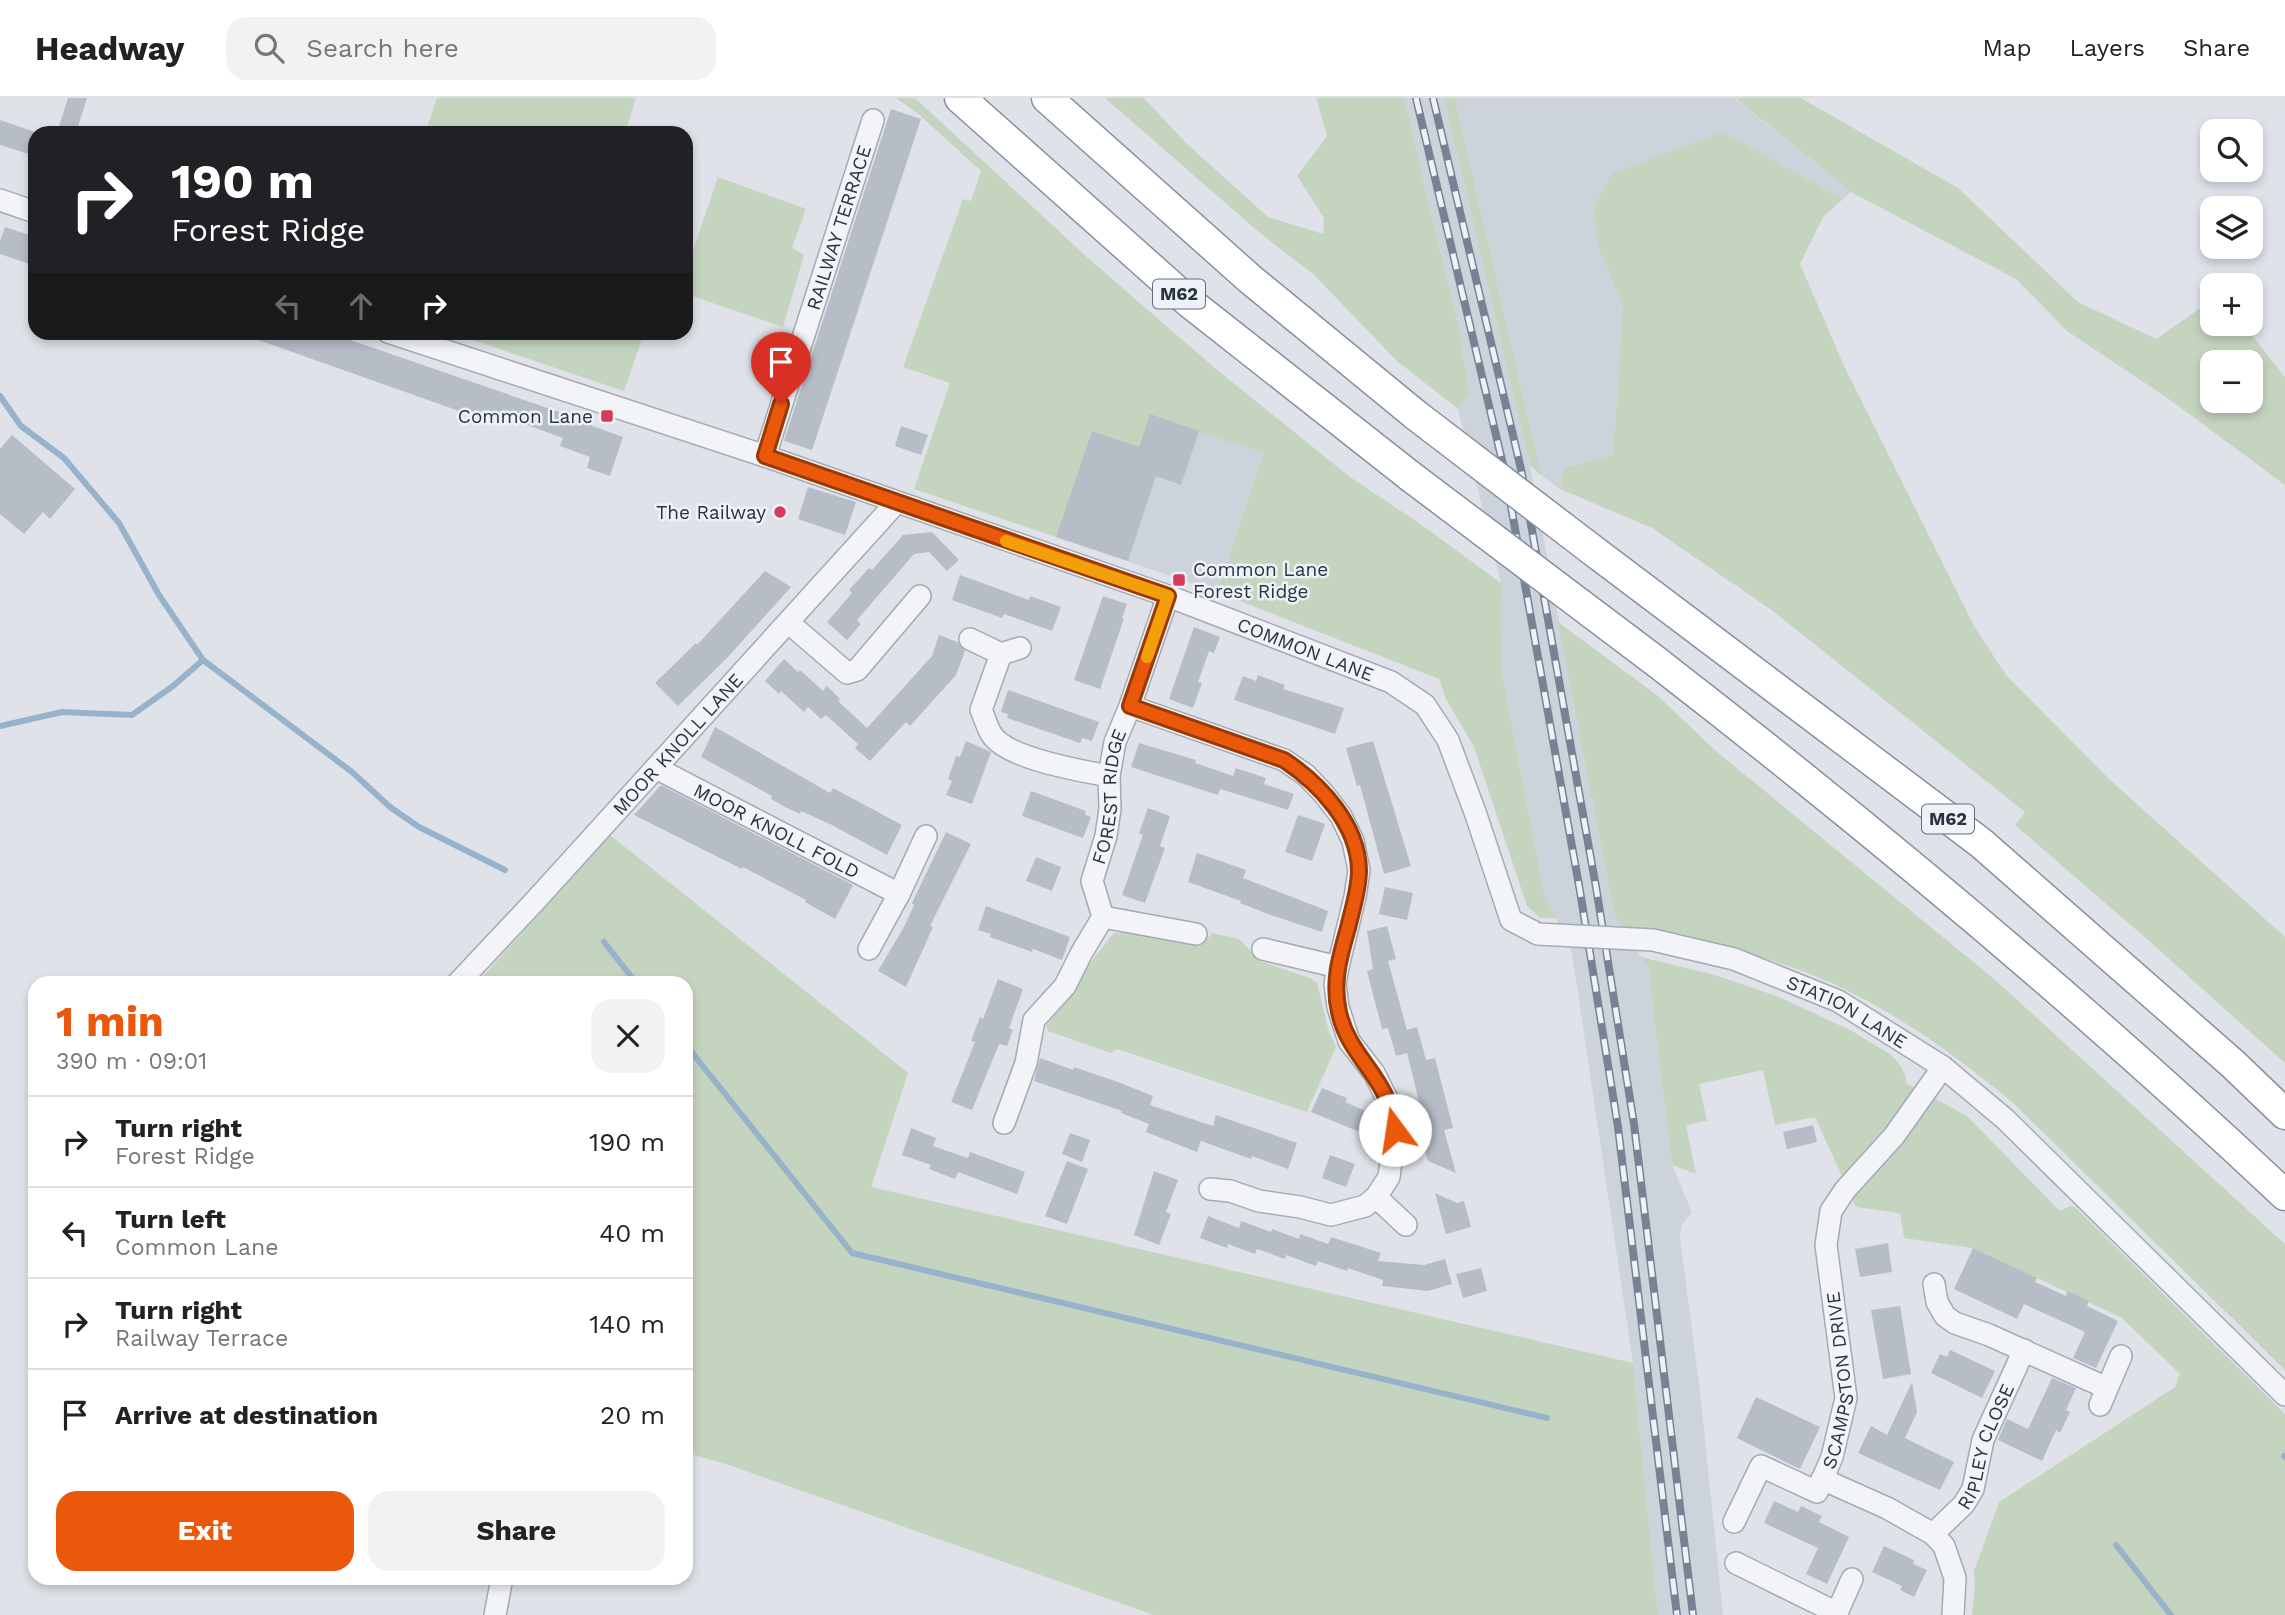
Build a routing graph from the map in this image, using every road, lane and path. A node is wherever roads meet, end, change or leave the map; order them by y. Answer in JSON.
{"nodes":[{"id":1,"x":960,"y":98,"type":"edge"},
{"id":2,"x":1047,"y":98,"type":"edge"},
{"id":3,"x":873,"y":120,"type":"dead end"},
{"id":4,"x":0,"y":200,"type":"edge"},
{"id":5,"x":28,"y":210,"type":"edge"},
{"id":6,"x":412,"y":340,"type":"edge"},
{"id":7,"x":765,"y":456,"type":"junction"},
{"id":8,"x":896,"y":503,"type":"junction"},
{"id":9,"x":920,"y":596,"type":"dead end"},
{"id":10,"x":1168,"y":596,"type":"junction"},
{"id":11,"x":789,"y":623,"type":"junction"},
{"id":12,"x":970,"y":639,"type":"dead end"},
{"id":13,"x":1425,"y":705,"type":"joint"},
{"id":14,"x":1130,"y":706,"type":"junction"},
{"id":15,"x":656,"y":768,"type":"junction"},
{"id":16,"x":1109,"y":776,"type":"junction"},
{"id":17,"x":926,"y":836,"type":"dead end"},
{"id":18,"x":899,"y":894,"type":"junction"},
{"id":19,"x":1103,"y":917,"type":"junction"},
{"id":20,"x":1196,"y":934,"type":"dead end"},
{"id":21,"x":1263,"y":948,"type":"dead end"},
{"id":22,"x":869,"y":949,"type":"dead end"},
{"id":23,"x":1338,"y":967,"type":"junction"},
{"id":24,"x":464,"y":976,"type":"edge"},
{"id":25,"x":1943,"y":1067,"type":"junction"},
{"id":26,"x":2285,"y":1114,"type":"edge"},
{"id":27,"x":1004,"y":1123,"type":"dead end"},
{"id":28,"x":1210,"y":1189,"type":"dead end"},
{"id":29,"x":2285,"y":1195,"type":"edge"},
{"id":30,"x":1376,"y":1197,"type":"junction"},
{"id":31,"x":1406,"y":1224,"type":"dead end"},
{"id":32,"x":1933,"y":1284,"type":"dead end"},
{"id":33,"x":2024,"y":1350,"type":"junction"},
{"id":34,"x":2121,"y":1356,"type":"dead end"},
{"id":35,"x":2285,"y":1395,"type":"edge"},
{"id":36,"x":1819,"y":1485,"type":"junction"},
{"id":37,"x":1734,"y":1522,"type":"dead end"},
{"id":38,"x":1933,"y":1534,"type":"junction"},
{"id":39,"x":1736,"y":1563,"type":"dead end"},
{"id":40,"x":1852,"y":1579,"type":"dead end"},
{"id":41,"x":501,"y":1585,"type":"edge"},
{"id":42,"x":1836,"y":1614,"type":"edge"},
{"id":43,"x":495,"y":1615,"type":"edge"},
{"id":44,"x":1954,"y":1615,"type":"edge"}],
"edges":[{"from":1,"to":29,"type":"highway","number":"M62","bridge":true},
{"from":2,"to":26,"type":"highway","number":"M62","bridge":true},
{"from":3,"to":7,"type":"street","name":"RAILWAY TERRACE"},
{"from":4,"to":5,"type":"street"},
{"from":6,"to":7,"type":"street","name":"COMMON LANE"},
{"from":7,"to":8,"type":"street","name":"COMMON LANE"},
{"from":8,"to":10,"type":"street","name":"COMMON LANE"},
{"from":8,"to":11,"type":"street","name":"MOOR KNOLL LANE"},
{"from":9,"to":11,"type":"street"},
{"from":10,"to":13,"type":"street","name":"COMMON LANE"},
{"from":10,"to":14,"type":"street","name":"FOREST RIDGE"},
{"from":11,"to":15,"type":"street","name":"MOOR KNOLL LANE"},
{"from":12,"to":16,"type":"street"},
{"from":13,"to":25,"type":"street","name":"STATION LANE","bridge":true},
{"from":14,"to":16,"type":"street","name":"FOREST RIDGE"},
{"from":14,"to":23,"type":"street"},
{"from":15,"to":18,"type":"street","name":"MOOR KNOLL FOLD"},
{"from":15,"to":24,"type":"street","name":"MOOR KNOLL LANE"},
{"from":16,"to":19,"type":"street","name":"FOREST RIDGE"},
{"from":17,"to":18,"type":"street"},
{"from":18,"to":22,"type":"street"},
{"from":19,"to":20,"type":"street"},
{"from":19,"to":27,"type":"street"},
{"from":21,"to":23,"type":"street"},
{"from":23,"to":30,"type":"street"},
{"from":25,"to":35,"type":"street","name":"STATION LANE"},
{"from":25,"to":36,"type":"street","name":"SCAMPSTON DRIVE"},
{"from":28,"to":30,"type":"street"},
{"from":30,"to":31,"type":"street"},
{"from":32,"to":33,"type":"street"},
{"from":33,"to":34,"type":"street"},
{"from":33,"to":38,"type":"street","name":"RIPLEY CLOSE"},
{"from":36,"to":37,"type":"street"},
{"from":36,"to":38,"type":"street","name":"SCAMPSTON DRIVE"},
{"from":38,"to":44,"type":"street"},
{"from":39,"to":42,"type":"street"},
{"from":40,"to":42,"type":"street"},
{"from":41,"to":43,"type":"street"}]}
